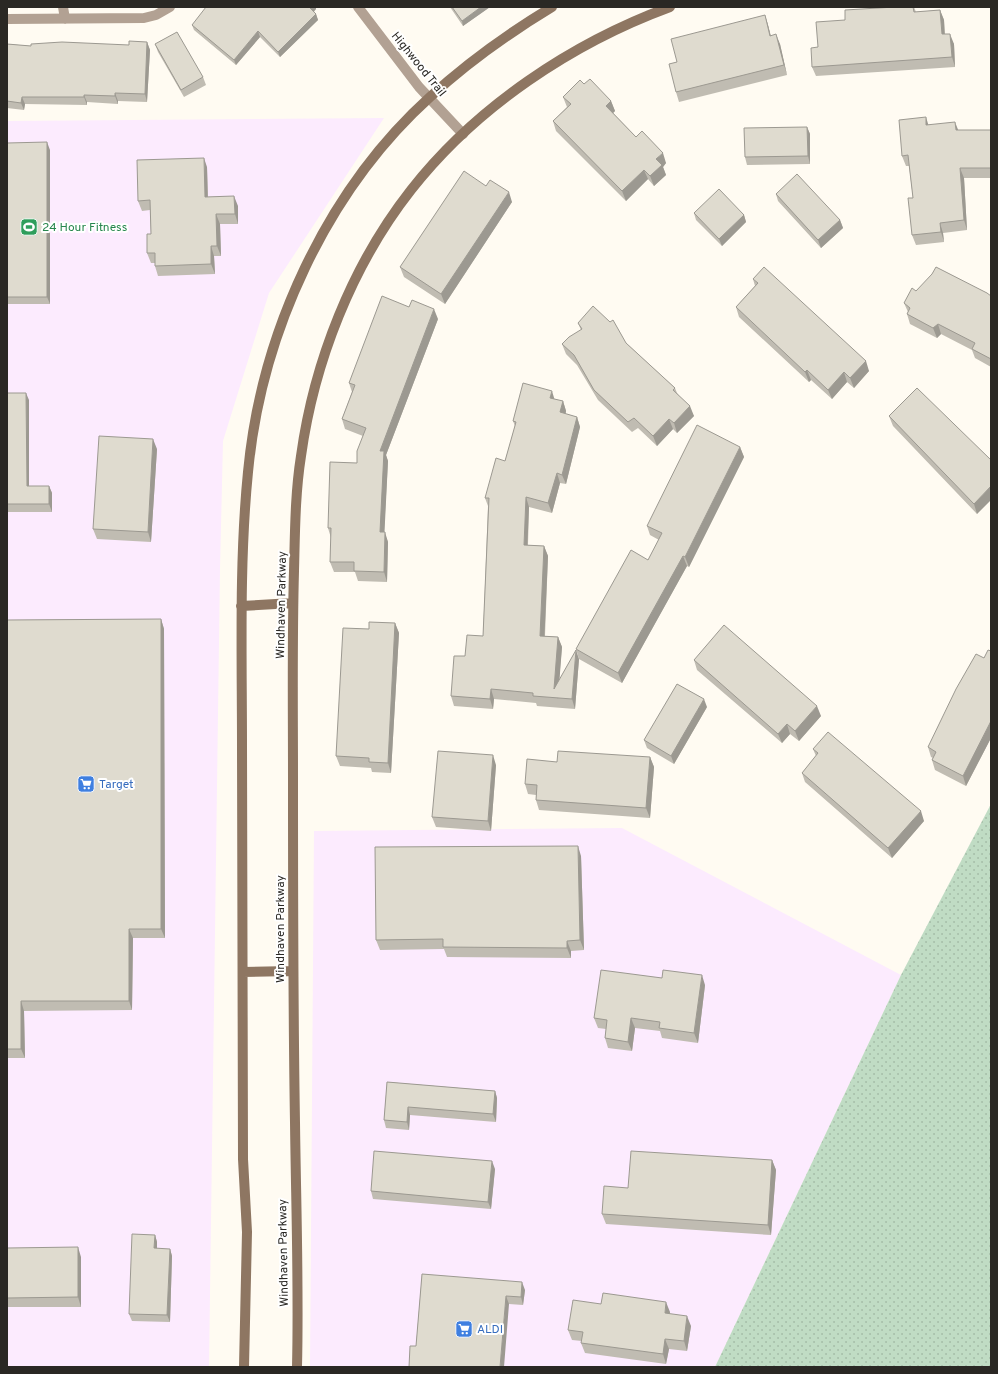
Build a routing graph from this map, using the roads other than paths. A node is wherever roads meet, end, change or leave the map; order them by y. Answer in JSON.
{"nodes":[{"id":1,"x":63,"y":7,"type":"edge"},
{"id":2,"x":170,"y":7,"type":"edge"},
{"id":3,"x":358,"y":7,"type":"edge"},
{"id":4,"x":552,"y":7,"type":"edge"},
{"id":5,"x":670,"y":7,"type":"edge"},
{"id":6,"x":7,"y":19,"type":"edge"},
{"id":7,"x":65,"y":19,"type":"junction"},
{"id":8,"x":428,"y":98,"type":"junction"},
{"id":9,"x":462,"y":134,"type":"junction"},
{"id":10,"x":293,"y":603,"type":"junction"},
{"id":11,"x":241,"y":606,"type":"junction"},
{"id":12,"x":292,"y":971,"type":"junction"},
{"id":13,"x":243,"y":972,"type":"junction"},
{"id":14,"x":244,"y":1367,"type":"edge"},
{"id":15,"x":297,"y":1367,"type":"edge"}],
"edges":[{"from":1,"to":7,"type":"street"},
{"from":2,"to":7,"type":"street"},
{"from":3,"to":8,"type":"street","name":"Highwood Trail"},
{"from":4,"to":8,"type":"main road"},
{"from":5,"to":9,"type":"main road","name":"Windhaven Parkway"},
{"from":6,"to":7,"type":"street"},
{"from":8,"to":9,"type":"street","name":"Highwood Trail"},
{"from":8,"to":11,"type":"main road"},
{"from":9,"to":10,"type":"main road","name":"Windhaven Parkway"},
{"from":10,"to":11,"type":"main road"},
{"from":10,"to":12,"type":"main road","name":"Windhaven Parkway"},
{"from":11,"to":13,"type":"main road"},
{"from":12,"to":13,"type":"main road"},
{"from":12,"to":15,"type":"main road","name":"Windhaven Parkway"},
{"from":13,"to":14,"type":"main road"}]}
